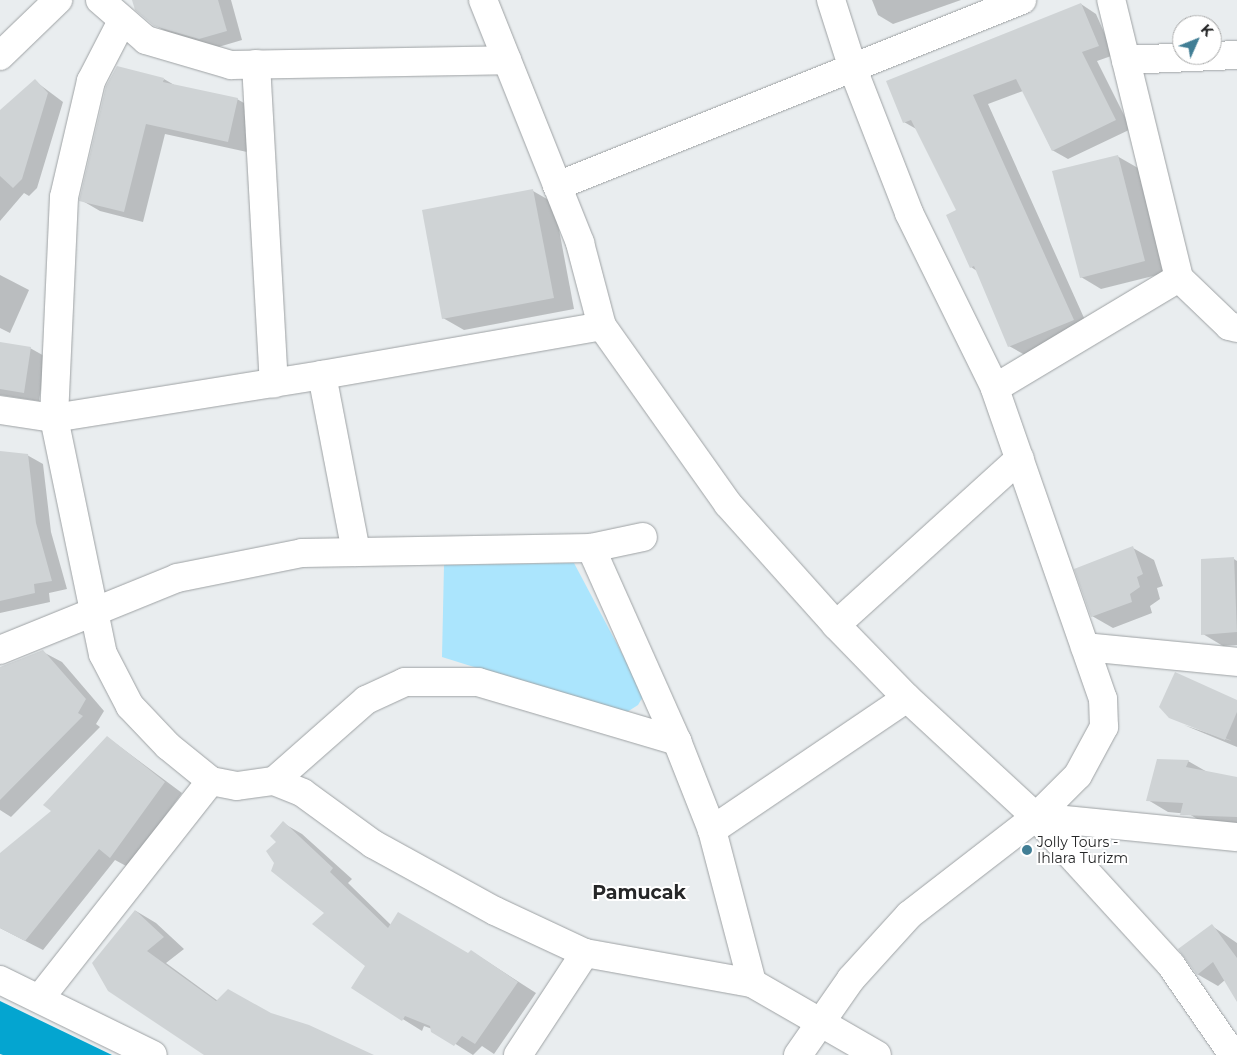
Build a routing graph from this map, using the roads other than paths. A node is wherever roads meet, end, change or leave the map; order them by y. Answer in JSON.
{"nodes":[{"id":1,"x":58,"y":0,"type":"edge"},
{"id":2,"x":100,"y":0,"type":"edge"},
{"id":3,"x":483,"y":0,"type":"edge"},
{"id":4,"x":831,"y":0,"type":"edge"},
{"id":5,"x":1022,"y":0,"type":"edge"},
{"id":6,"x":1111,"y":0,"type":"edge"},
{"id":7,"x":122,"y":21,"type":"junction"},
{"id":8,"x":0,"y":56,"type":"edge"},
{"id":9,"x":1237,"y":56,"type":"edge"},
{"id":10,"x":507,"y":60,"type":"junction"},
{"id":11,"x":1126,"y":60,"type":"junction"},
{"id":12,"x":256,"y":64,"type":"junction"},
{"id":13,"x":853,"y":69,"type":"junction"},
{"id":14,"x":557,"y":186,"type":"junction"},
{"id":15,"x":1180,"y":278,"type":"junction"},
{"id":16,"x":602,"y":326,"type":"junction"},
{"id":17,"x":1237,"y":328,"type":"edge"},
{"id":18,"x":322,"y":376,"type":"junction"},
{"id":19,"x":274,"y":383,"type":"junction"},
{"id":20,"x":996,"y":388,"type":"junction"},
{"id":21,"x":0,"y":410,"type":"edge"},
{"id":22,"x":54,"y":418,"type":"junction"},
{"id":23,"x":1020,"y":458,"type":"junction"},
{"id":24,"x":642,"y":537,"type":"dead end"},
{"id":25,"x":591,"y":548,"type":"junction"},
{"id":26,"x":356,"y":552,"type":"junction"},
{"id":27,"x":92,"y":610,"type":"junction"},
{"id":28,"x":836,"y":625,"type":"junction"},
{"id":29,"x":1085,"y":647,"type":"junction"},
{"id":30,"x":0,"y":650,"type":"edge"},
{"id":31,"x":1237,"y":662,"type":"edge"},
{"id":32,"x":907,"y":698,"type":"junction"},
{"id":33,"x":677,"y":741,"type":"junction"},
{"id":34,"x":211,"y":781,"type":"junction"},
{"id":35,"x":274,"y":781,"type":"junction"},
{"id":36,"x":1036,"y":817,"type":"junction"},
{"id":37,"x":712,"y":830,"type":"junction"},
{"id":38,"x":1237,"y":837,"type":"edge"},
{"id":39,"x":585,"y":953,"type":"junction"},
{"id":40,"x":0,"y":980,"type":"edge"},
{"id":41,"x":752,"y":983,"type":"junction"},
{"id":42,"x":40,"y":998,"type":"junction"},
{"id":43,"x":820,"y":1021,"type":"junction"},
{"id":44,"x":153,"y":1055,"type":"edge"},
{"id":45,"x":518,"y":1055,"type":"edge"},
{"id":46,"x":798,"y":1055,"type":"edge"},
{"id":47,"x":877,"y":1055,"type":"edge"},
{"id":48,"x":1233,"y":1055,"type":"edge"}],
"edges":[{"from":1,"to":8,"type":"street"},
{"from":2,"to":7,"type":"street"},
{"from":3,"to":10,"type":"street"},
{"from":4,"to":13,"type":"street"},
{"from":5,"to":13,"type":"street"},
{"from":6,"to":11,"type":"street"},
{"from":7,"to":12,"type":"street"},
{"from":7,"to":22,"type":"street"},
{"from":9,"to":11,"type":"street"},
{"from":10,"to":12,"type":"street"},
{"from":10,"to":14,"type":"street"},
{"from":11,"to":15,"type":"street"},
{"from":12,"to":19,"type":"street"},
{"from":13,"to":14,"type":"street"},
{"from":13,"to":20,"type":"street"},
{"from":14,"to":16,"type":"street"},
{"from":15,"to":17,"type":"street"},
{"from":15,"to":20,"type":"street"},
{"from":16,"to":18,"type":"street"},
{"from":16,"to":28,"type":"street"},
{"from":18,"to":19,"type":"street"},
{"from":18,"to":26,"type":"street"},
{"from":19,"to":22,"type":"street"},
{"from":20,"to":23,"type":"street"},
{"from":21,"to":22,"type":"street"},
{"from":22,"to":27,"type":"street"},
{"from":23,"to":28,"type":"street"},
{"from":23,"to":29,"type":"street"},
{"from":24,"to":25,"type":"street"},
{"from":25,"to":26,"type":"street"},
{"from":25,"to":33,"type":"street"},
{"from":26,"to":27,"type":"street"},
{"from":27,"to":30,"type":"street"},
{"from":27,"to":34,"type":"street"},
{"from":28,"to":32,"type":"street"},
{"from":29,"to":31,"type":"street"},
{"from":29,"to":36,"type":"street"},
{"from":32,"to":36,"type":"street"},
{"from":32,"to":37,"type":"street"},
{"from":33,"to":35,"type":"street"},
{"from":33,"to":37,"type":"street"},
{"from":34,"to":35,"type":"street"},
{"from":34,"to":42,"type":"street"},
{"from":35,"to":39,"type":"street"},
{"from":36,"to":38,"type":"street"},
{"from":36,"to":43,"type":"street"},
{"from":36,"to":48,"type":"street"},
{"from":37,"to":41,"type":"street"},
{"from":39,"to":41,"type":"street"},
{"from":39,"to":45,"type":"street"},
{"from":40,"to":42,"type":"street"},
{"from":41,"to":43,"type":"street"},
{"from":42,"to":44,"type":"street"},
{"from":43,"to":46,"type":"street"},
{"from":43,"to":47,"type":"street"}]}
